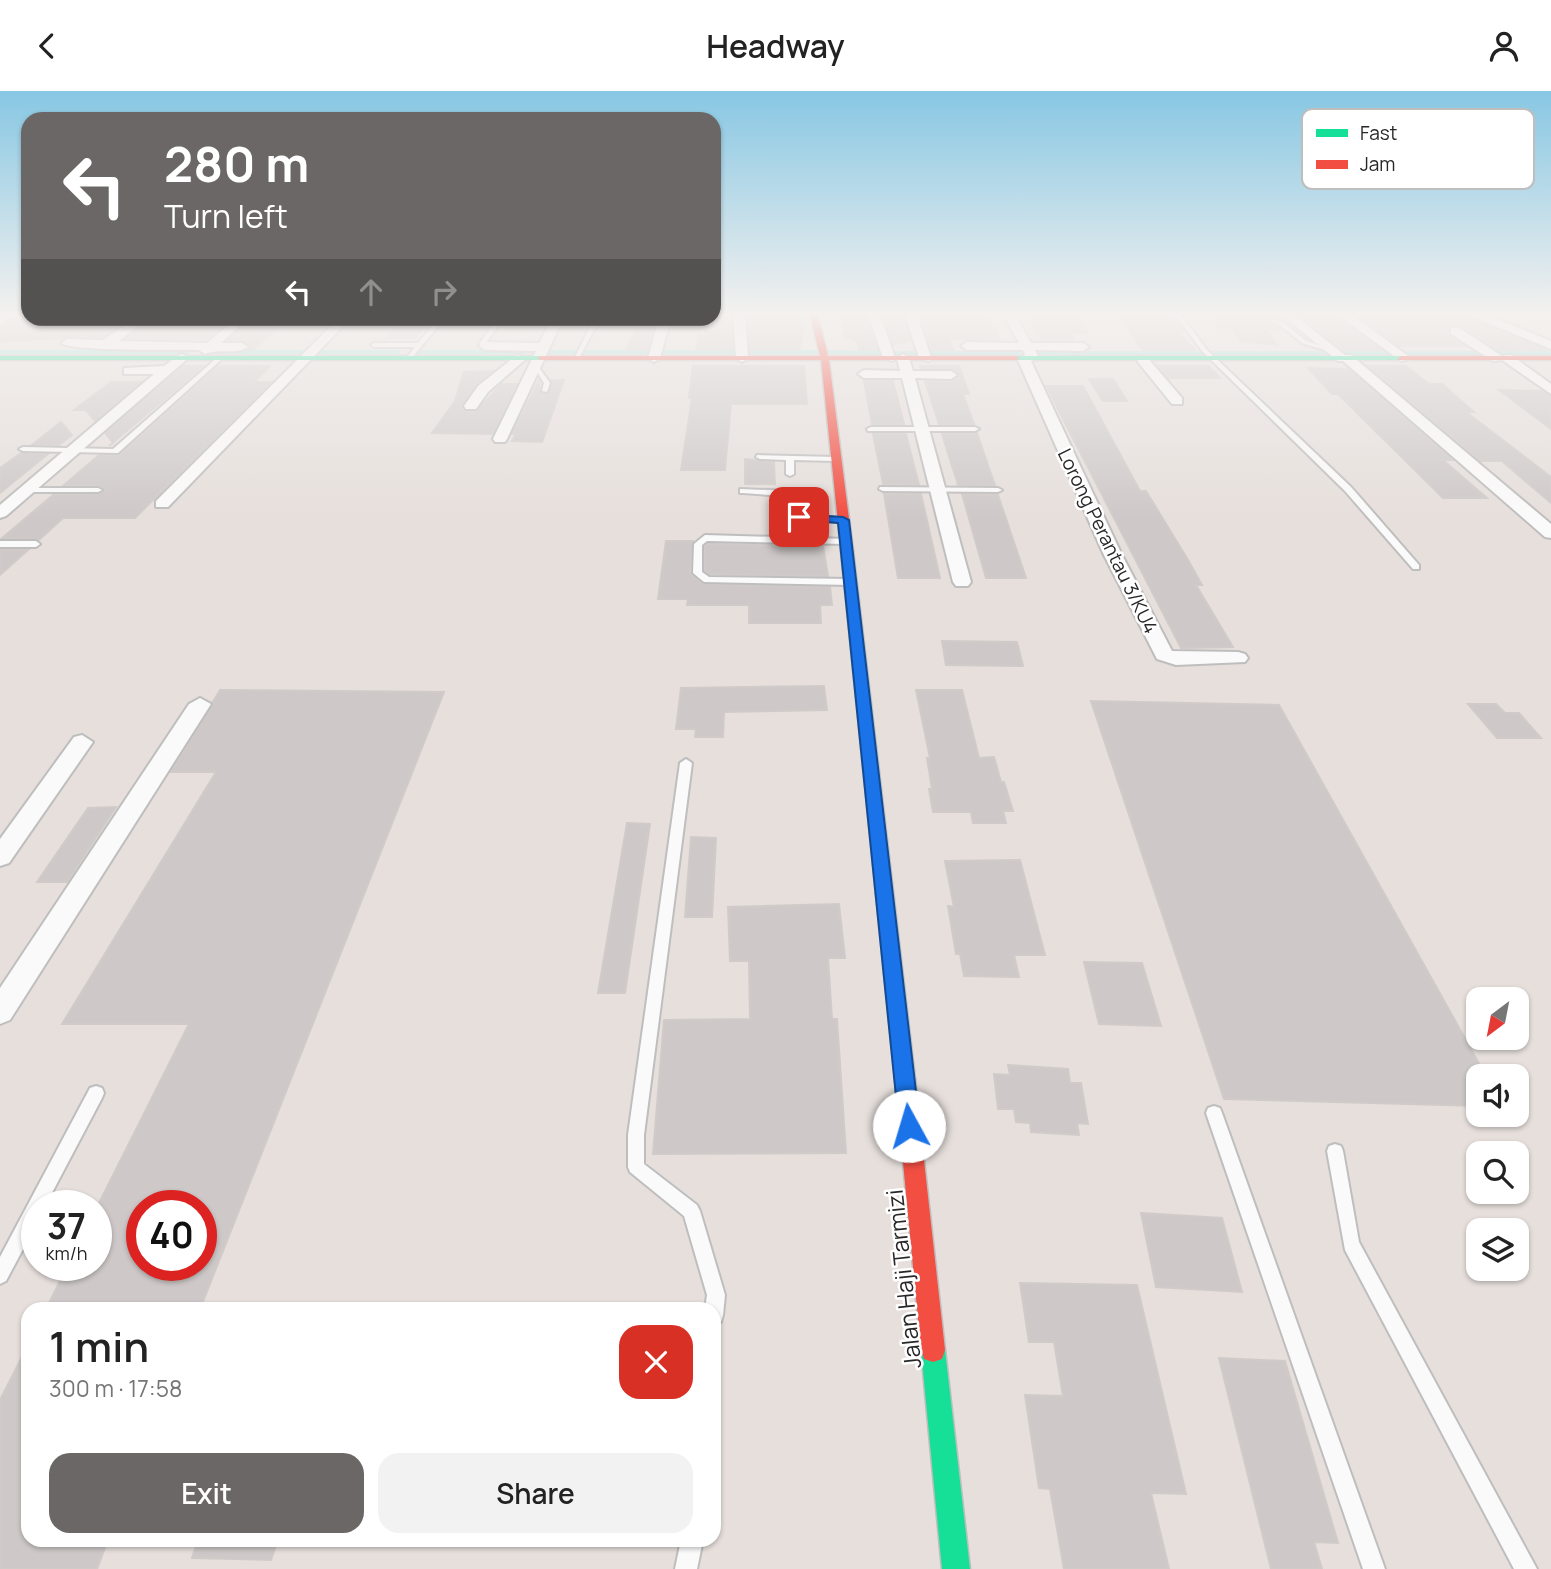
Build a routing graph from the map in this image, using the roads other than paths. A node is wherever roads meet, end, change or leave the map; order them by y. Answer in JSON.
{"nodes":[{"id":1,"x":155,"y":380,"type":"edge"},
{"id":2,"x":179,"y":380,"type":"edge"},
{"id":3,"x":283,"y":380,"type":"edge"},
{"id":4,"x":497,"y":380,"type":"edge"},
{"id":5,"x":524,"y":380,"type":"edge"},
{"id":6,"x":545,"y":380,"type":"edge"},
{"id":7,"x":826,"y":380,"type":"edge"},
{"id":8,"x":906,"y":380,"type":"edge"},
{"id":9,"x":1038,"y":380,"type":"edge"},
{"id":10,"x":1159,"y":380,"type":"edge"},
{"id":11,"x":1236,"y":380,"type":"edge"},
{"id":12,"x":1370,"y":380,"type":"edge"},
{"id":13,"x":1535,"y":380,"type":"edge"},
{"id":14,"x":1551,"y":390,"type":"edge"},
{"id":15,"x":545,"y":391,"type":"dead end"},
{"id":16,"x":1177,"y":401,"type":"dead end"},
{"id":17,"x":471,"y":406,"type":"dead end"},
{"id":18,"x":871,"y":429,"type":"dead end"},
{"id":19,"x":922,"y":429,"type":"junction"},
{"id":20,"x":975,"y":429,"type":"dead end"},
{"id":21,"x":500,"y":439,"type":"dead end"},
{"id":22,"x":23,"y":449,"type":"dead end"},
{"id":23,"x":71,"y":451,"type":"junction"},
{"id":24,"x":760,"y":457,"type":"dead end"},
{"id":25,"x":790,"y":458,"type":"junction"},
{"id":26,"x":836,"y":459,"type":"junction"},
{"id":27,"x":790,"y":474,"type":"dead end"},
{"id":28,"x":883,"y":489,"type":"dead end"},
{"id":29,"x":26,"y":490,"type":"junction"},
{"id":30,"x":98,"y":490,"type":"dead end"},
{"id":31,"x":938,"y":490,"type":"junction"},
{"id":32,"x":998,"y":490,"type":"dead end"},
{"id":33,"x":743,"y":491,"type":"dead end"},
{"id":34,"x":162,"y":503,"type":"dead end"},
{"id":35,"x":0,"y":513,"type":"edge"},
{"id":36,"x":843,"y":520,"type":"junction"},
{"id":37,"x":1551,"y":533,"type":"edge"},
{"id":38,"x":846,"y":541,"type":"junction"},
{"id":39,"x":0,"y":544,"type":"edge"},
{"id":40,"x":36,"y":544,"type":"dead end"},
{"id":41,"x":1416,"y":567,"type":"dead end"},
{"id":42,"x":851,"y":582,"type":"junction"},
{"id":43,"x":962,"y":582,"type":"dead end"},
{"id":44,"x":1238,"y":658,"type":"dead end"},
{"id":45,"x":200,"y":704,"type":"dead end"},
{"id":46,"x":82,"y":742,"type":"dead end"},
{"id":47,"x":686,"y":763,"type":"dead end"},
{"id":48,"x":0,"y":857,"type":"edge"},
{"id":49,"x":0,"y":1012,"type":"edge"},
{"id":50,"x":96,"y":1093,"type":"dead end"},
{"id":51,"x":1214,"y":1114,"type":"dead end"},
{"id":52,"x":1335,"y":1151,"type":"dead end"},
{"id":53,"x":0,"y":1275,"type":"edge"},
{"id":54,"x":715,"y":1302,"type":"edge"},
{"id":55,"x":691,"y":1547,"type":"edge"},
{"id":56,"x":686,"y":1569,"type":"edge"},
{"id":57,"x":956,"y":1569,"type":"edge"},
{"id":58,"x":1374,"y":1569,"type":"edge"},
{"id":59,"x":1526,"y":1569,"type":"edge"}],
"edges":[{"from":1,"to":23,"type":"street"},
{"from":2,"to":23,"type":"lane"},
{"from":3,"to":34,"type":"street"},
{"from":4,"to":17,"type":"street"},
{"from":5,"to":21,"type":"street"},
{"from":6,"to":15,"type":"lane"},
{"from":7,"to":26,"type":"street","name":"Jalan Haji Tarmizi"},
{"from":8,"to":19,"type":"street"},
{"from":9,"to":44,"type":"street","name":"Lorong Perantau 3/KU4"},
{"from":10,"to":16,"type":"street"},
{"from":11,"to":41,"type":"lane"},
{"from":12,"to":37,"type":"street"},
{"from":13,"to":14,"type":"street"},
{"from":18,"to":19,"type":"lane"},
{"from":19,"to":20,"type":"lane"},
{"from":19,"to":31,"type":"street"},
{"from":22,"to":23,"type":"lane"},
{"from":23,"to":29,"type":"street"},
{"from":24,"to":25,"type":"lane"},
{"from":25,"to":26,"type":"lane"},
{"from":25,"to":27,"type":"lane"},
{"from":26,"to":36,"type":"street","name":"Jalan Haji Tarmizi"},
{"from":28,"to":31,"type":"lane"},
{"from":29,"to":30,"type":"lane"},
{"from":29,"to":35,"type":"street"},
{"from":31,"to":32,"type":"lane"},
{"from":31,"to":43,"type":"street"},
{"from":33,"to":36,"type":"lane"},
{"from":36,"to":38,"type":"street","name":"Jalan Haji Tarmizi"},
{"from":38,"to":42,"type":"street","name":"Jalan Haji Tarmizi"},
{"from":38,"to":42,"type":"lane"},
{"from":39,"to":40,"type":"lane"},
{"from":42,"to":57,"type":"street","name":"Jalan Haji Tarmizi"},
{"from":45,"to":49,"type":"street"},
{"from":46,"to":48,"type":"street"},
{"from":47,"to":54,"type":"lane"},
{"from":50,"to":53,"type":"lane"},
{"from":51,"to":58,"type":"lane"},
{"from":52,"to":59,"type":"lane"},
{"from":55,"to":56,"type":"lane"}]}
